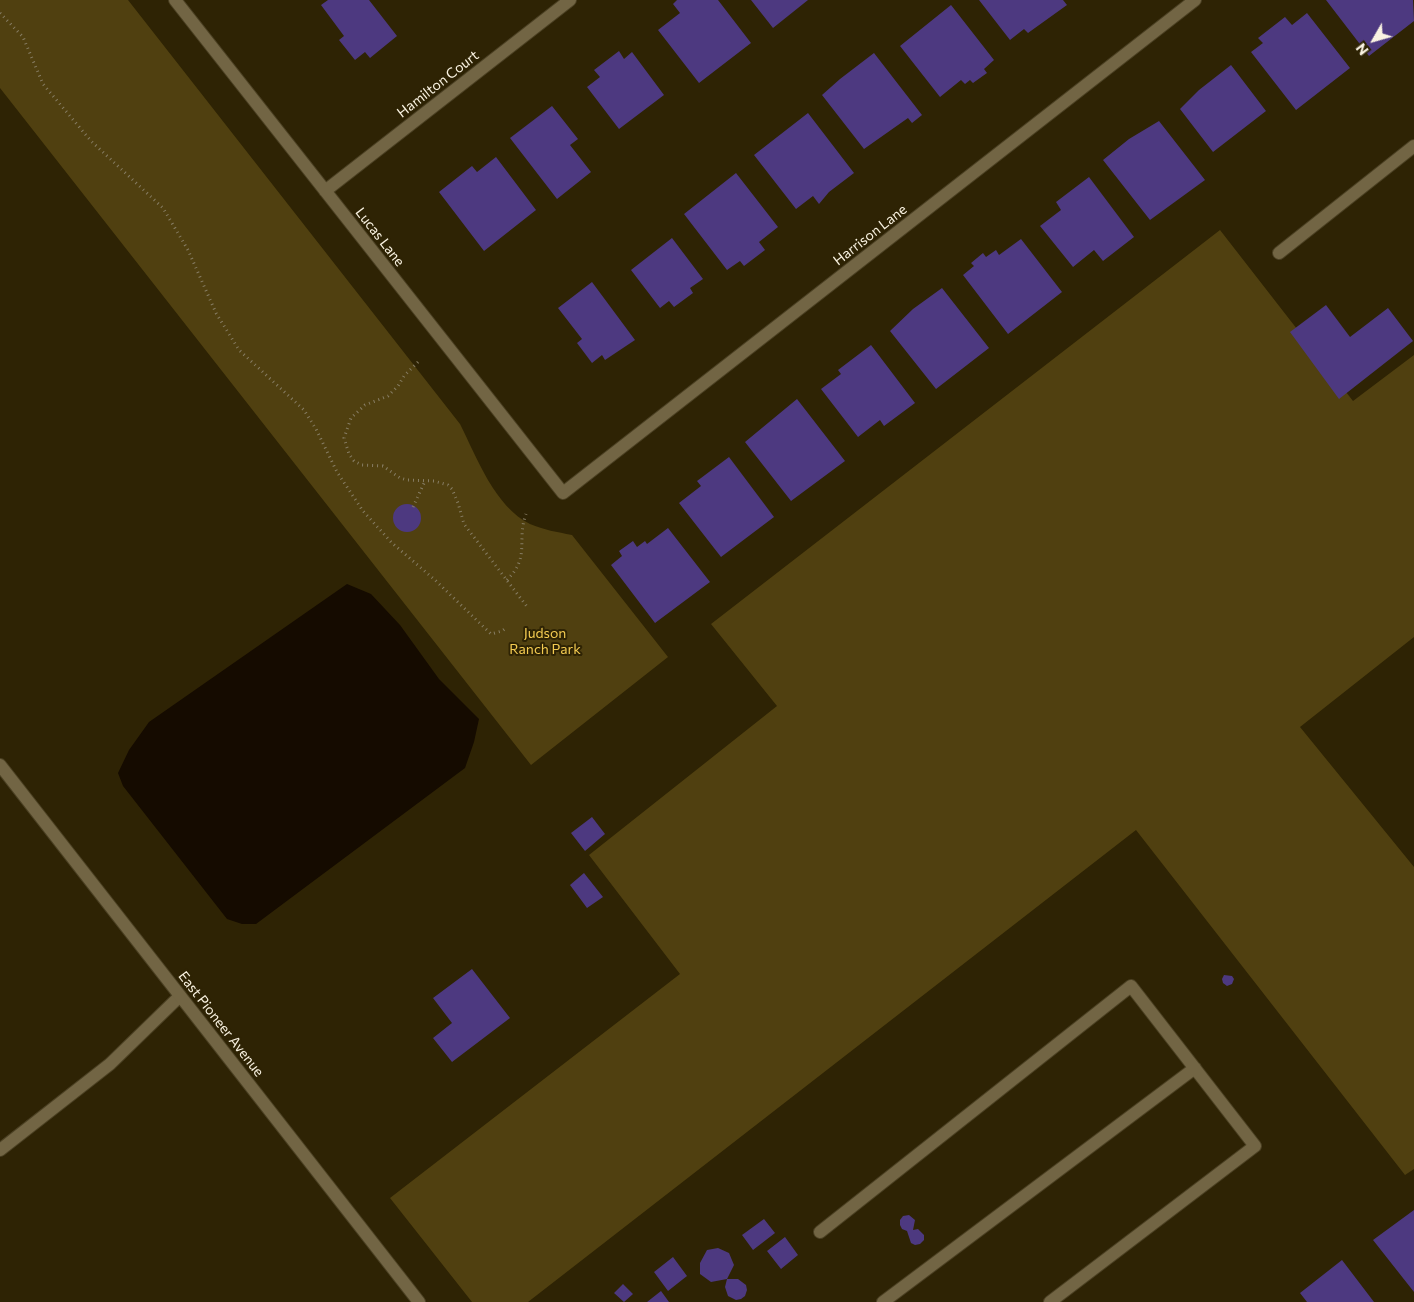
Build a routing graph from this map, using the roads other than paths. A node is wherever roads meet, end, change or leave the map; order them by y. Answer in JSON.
{"nodes":[{"id":1,"x":175,"y":0,"type":"edge"},
{"id":2,"x":570,"y":0,"type":"edge"},
{"id":3,"x":1195,"y":0,"type":"edge"},
{"id":4,"x":1414,"y":146,"type":"edge"},
{"id":5,"x":325,"y":191,"type":"junction"},
{"id":6,"x":1279,"y":254,"type":"dead end"},
{"id":7,"x":562,"y":493,"type":"joint"},
{"id":8,"x":0,"y":765,"type":"edge"},
{"id":9,"x":180,"y":996,"type":"junction"},
{"id":10,"x":1195,"y":1068,"type":"junction"},
{"id":11,"x":0,"y":1150,"type":"edge"},
{"id":12,"x":820,"y":1232,"type":"dead end"},
{"id":13,"x":419,"y":1302,"type":"edge"},
{"id":14,"x":883,"y":1302,"type":"edge"},
{"id":15,"x":1050,"y":1302,"type":"edge"}],
"edges":[{"from":1,"to":5,"type":"street","name":"Lucas Lane"},
{"from":2,"to":5,"type":"street","name":"Hamilton Court"},
{"from":3,"to":7,"type":"street","name":"Harrison Lane"},
{"from":4,"to":6,"type":"street"},
{"from":5,"to":7,"type":"street","name":"Lucas Lane"},
{"from":8,"to":9,"type":"street","name":"East Pioneer Avenue"},
{"from":9,"to":11,"type":"street"},
{"from":9,"to":13,"type":"street","name":"East Pioneer Avenue"},
{"from":10,"to":12,"type":"street"},
{"from":10,"to":14,"type":"street"},
{"from":10,"to":15,"type":"street"}]}
